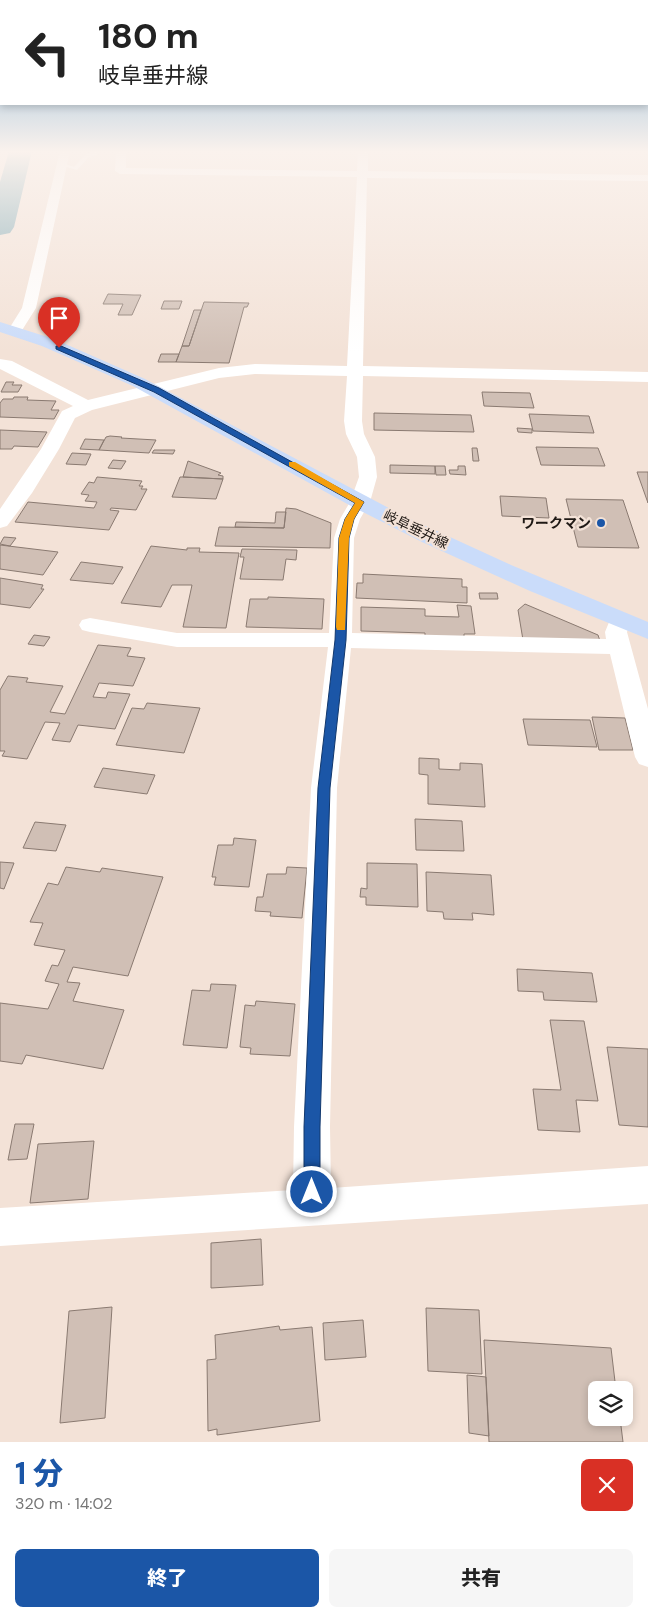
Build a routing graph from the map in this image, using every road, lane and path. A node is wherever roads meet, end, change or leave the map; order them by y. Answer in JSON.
{"nodes":[{"id":1,"x":50,"y":218,"type":"edge"},
{"id":2,"x":360,"y":218,"type":"edge"},
{"id":3,"x":5,"y":329,"type":"edge"},
{"id":4,"x":0,"y":364,"type":"edge"},
{"id":5,"x":353,"y":372,"type":"junction"},
{"id":6,"x":648,"y":377,"type":"edge"},
{"id":7,"x":156,"y":390,"type":"junction"},
{"id":8,"x":86,"y":406,"type":"junction"},
{"id":9,"x":360,"y":502,"type":"junction"},
{"id":10,"x":0,"y":522,"type":"edge"},
{"id":11,"x":620,"y":620,"type":"junction"},
{"id":12,"x":90,"y":625,"type":"dead end"},
{"id":13,"x":648,"y":631,"type":"edge"},
{"id":14,"x":340,"y":640,"type":"junction"},
{"id":15,"x":620,"y":647,"type":"junction"},
{"id":16,"x":648,"y":757,"type":"edge"},
{"id":17,"x":648,"y":1185,"type":"edge"},
{"id":18,"x":312,"y":1208,"type":"junction"},
{"id":19,"x":0,"y":1227,"type":"edge"}],
"edges":[{"from":1,"to":3,"type":"street"},
{"from":2,"to":5,"type":"street"},
{"from":3,"to":7,"type":"main road","name":"岐阜垂井線"},
{"from":4,"to":8,"type":"street"},
{"from":5,"to":6,"type":"street"},
{"from":5,"to":7,"type":"street"},
{"from":5,"to":9,"type":"street"},
{"from":7,"to":8,"type":"street"},
{"from":7,"to":9,"type":"main road","name":"岐阜垂井線"},
{"from":8,"to":10,"type":"street"},
{"from":9,"to":11,"type":"main road","name":"岐阜垂井線"},
{"from":9,"to":14,"type":"street"},
{"from":11,"to":13,"type":"main road","name":"岐阜垂井線"},
{"from":11,"to":15,"type":"street"},
{"from":12,"to":14,"type":"street"},
{"from":14,"to":15,"type":"street"},
{"from":14,"to":18,"type":"street"},
{"from":15,"to":16,"type":"street"},
{"from":17,"to":18,"type":"street"},
{"from":18,"to":19,"type":"street"}]}
